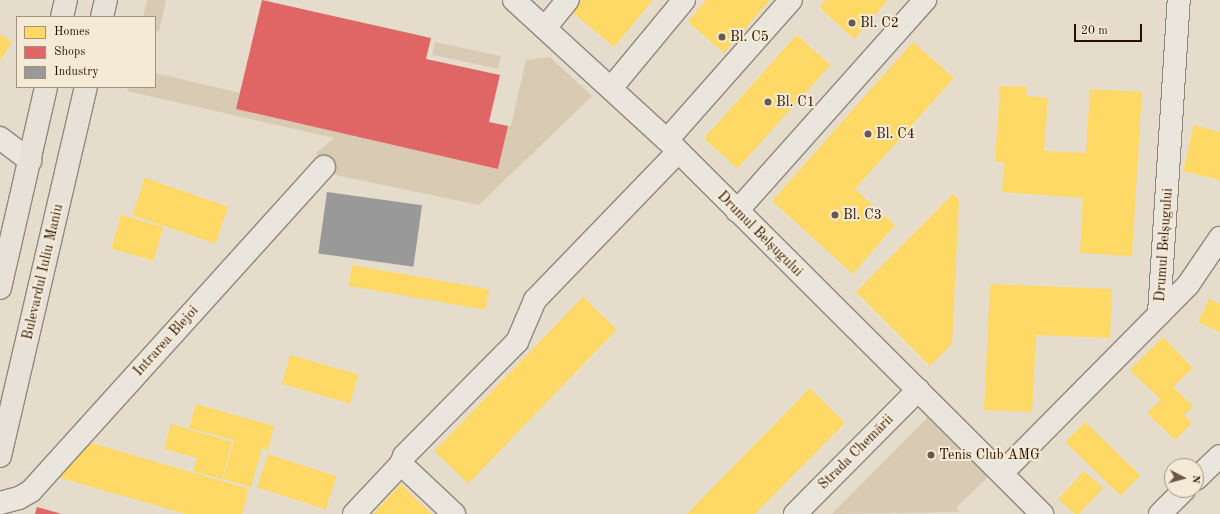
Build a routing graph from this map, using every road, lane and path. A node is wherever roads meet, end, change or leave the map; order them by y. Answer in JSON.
{"nodes":[{"id":1,"x":66,"y":0,"type":"edge"},
{"id":2,"x":106,"y":0,"type":"edge"},
{"id":3,"x":514,"y":0,"type":"edge"},
{"id":4,"x":568,"y":0,"type":"edge"},
{"id":5,"x":684,"y":0,"type":"edge"},
{"id":6,"x":791,"y":0,"type":"edge"},
{"id":7,"x":925,"y":0,"type":"edge"},
{"id":8,"x":1179,"y":0,"type":"edge"},
{"id":9,"x":62,"y":16,"type":"edge"},
{"id":10,"x":102,"y":16,"type":"edge"},
{"id":11,"x":545,"y":28,"type":"junction"},
{"id":12,"x":46,"y":88,"type":"edge"},
{"id":13,"x":86,"y":88,"type":"edge"},
{"id":14,"x":612,"y":88,"type":"junction"},
{"id":15,"x":0,"y":138,"type":"edge"},
{"id":16,"x":673,"y":146,"type":"junction"},
{"id":17,"x":30,"y":161,"type":"junction"},
{"id":18,"x":324,"y":167,"type":"dead end"},
{"id":19,"x":737,"y":211,"type":"junction"},
{"id":20,"x":1220,"y":238,"type":"edge"},
{"id":21,"x":0,"y":288,"type":"edge"},
{"id":22,"x":1159,"y":314,"type":"junction"},
{"id":23,"x":918,"y":390,"type":"junction"},
{"id":24,"x":0,"y":456,"type":"edge"},
{"id":25,"x":1220,"y":456,"type":"edge"},
{"id":26,"x":401,"y":464,"type":"junction"},
{"id":27,"x":1204,"y":471,"type":"edge"},
{"id":28,"x":1002,"y":473,"type":"junction"},
{"id":29,"x":1176,"y":498,"type":"edge"},
{"id":30,"x":0,"y":504,"type":"edge"},
{"id":31,"x":354,"y":514,"type":"edge"},
{"id":32,"x":454,"y":514,"type":"edge"},
{"id":33,"x":795,"y":514,"type":"edge"},
{"id":34,"x":1042,"y":514,"type":"edge"},
{"id":35,"x":1160,"y":514,"type":"edge"}],
"edges":[{"from":1,"to":9,"type":"main road"},
{"from":2,"to":10,"type":"main road"},
{"from":3,"to":11,"type":"street","name":"Drumul Belșugului"},
{"from":4,"to":11,"type":"street"},
{"from":5,"to":14,"type":"street"},
{"from":6,"to":16,"type":"street"},
{"from":7,"to":19,"type":"street"},
{"from":8,"to":22,"type":"street","name":"Drumul Belșugului"},
{"from":11,"to":14,"type":"street","name":"Drumul Belșugului"},
{"from":12,"to":17,"type":"main road"},
{"from":13,"to":24,"type":"main road","name":"Bulevardul Iuliu Maniu"},
{"from":14,"to":16,"type":"street","name":"Drumul Belșugului"},
{"from":15,"to":17,"type":"street"},
{"from":16,"to":19,"type":"street","name":"Drumul Belșugului"},
{"from":16,"to":26,"type":"street"},
{"from":17,"to":21,"type":"main road"},
{"from":18,"to":30,"type":"street","name":"Intrarea Blejoi"},
{"from":19,"to":23,"type":"street","name":"Drumul Belșugului"},
{"from":20,"to":22,"type":"street"},
{"from":22,"to":28,"type":"street","name":"Drumul Belșugului"},
{"from":23,"to":28,"type":"street","name":"Drumul Belșugului"},
{"from":23,"to":33,"type":"street","name":"Strada Chemării"},
{"from":25,"to":27,"type":"street"},
{"from":26,"to":31,"type":"street"},
{"from":26,"to":32,"type":"street"},
{"from":28,"to":34,"type":"street","name":"Drumul Belșugului"},
{"from":29,"to":35,"type":"street"}]}
